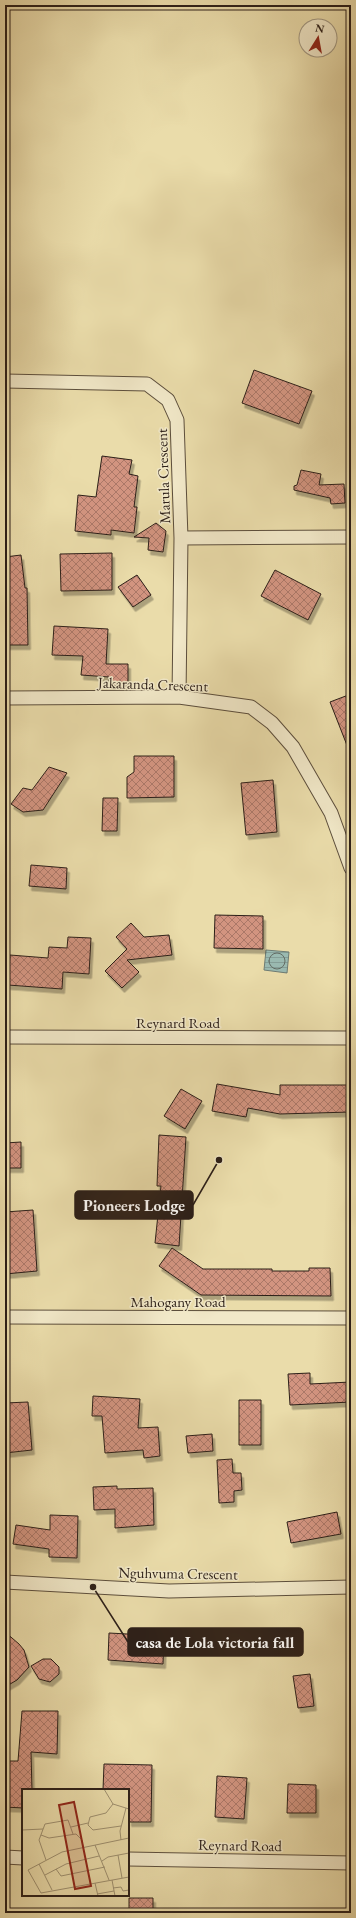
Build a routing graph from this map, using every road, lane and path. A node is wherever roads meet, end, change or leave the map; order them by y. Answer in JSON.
{"nodes":[{"id":1,"x":5,"y":381,"type":"edge"},
{"id":2,"x":351,"y":537,"type":"edge"},
{"id":3,"x":181,"y":538,"type":"junction"},
{"id":4,"x":179,"y":697,"type":"junction"},
{"id":5,"x":5,"y":698,"type":"edge"},
{"id":6,"x":351,"y":868,"type":"edge"},
{"id":7,"x":351,"y":1034,"type":"edge"},
{"id":8,"x":5,"y":1037,"type":"edge"},
{"id":9,"x":351,"y":1038,"type":"edge"},
{"id":10,"x":5,"y":1317,"type":"edge"},
{"id":11,"x":351,"y":1318,"type":"edge"},
{"id":12,"x":5,"y":1582,"type":"edge"},
{"id":13,"x":351,"y":1587,"type":"edge"},
{"id":14,"x":5,"y":1857,"type":"edge"},
{"id":15,"x":22,"y":1858,"type":"edge"},
{"id":16,"x":129,"y":1859,"type":"edge"},
{"id":17,"x":351,"y":1863,"type":"edge"}],
"edges":[{"from":1,"to":3,"type":"street","name":"Marula Crescent"},
{"from":2,"to":3,"type":"street"},
{"from":3,"to":4,"type":"street","name":"Marula Crescent"},
{"from":4,"to":5,"type":"street","name":"Jakaranda Crescent"},
{"from":4,"to":6,"type":"street","name":"Jakaranda Crescent"},
{"from":7,"to":9,"type":"street"},
{"from":8,"to":9,"type":"street","name":"Reynard Road"},
{"from":10,"to":11,"type":"street","name":"Mahogany Road"},
{"from":12,"to":13,"type":"street","name":"Nguhvuma Crescent"},
{"from":14,"to":15,"type":"street"},
{"from":16,"to":17,"type":"street","name":"Reynard Road"}]}
